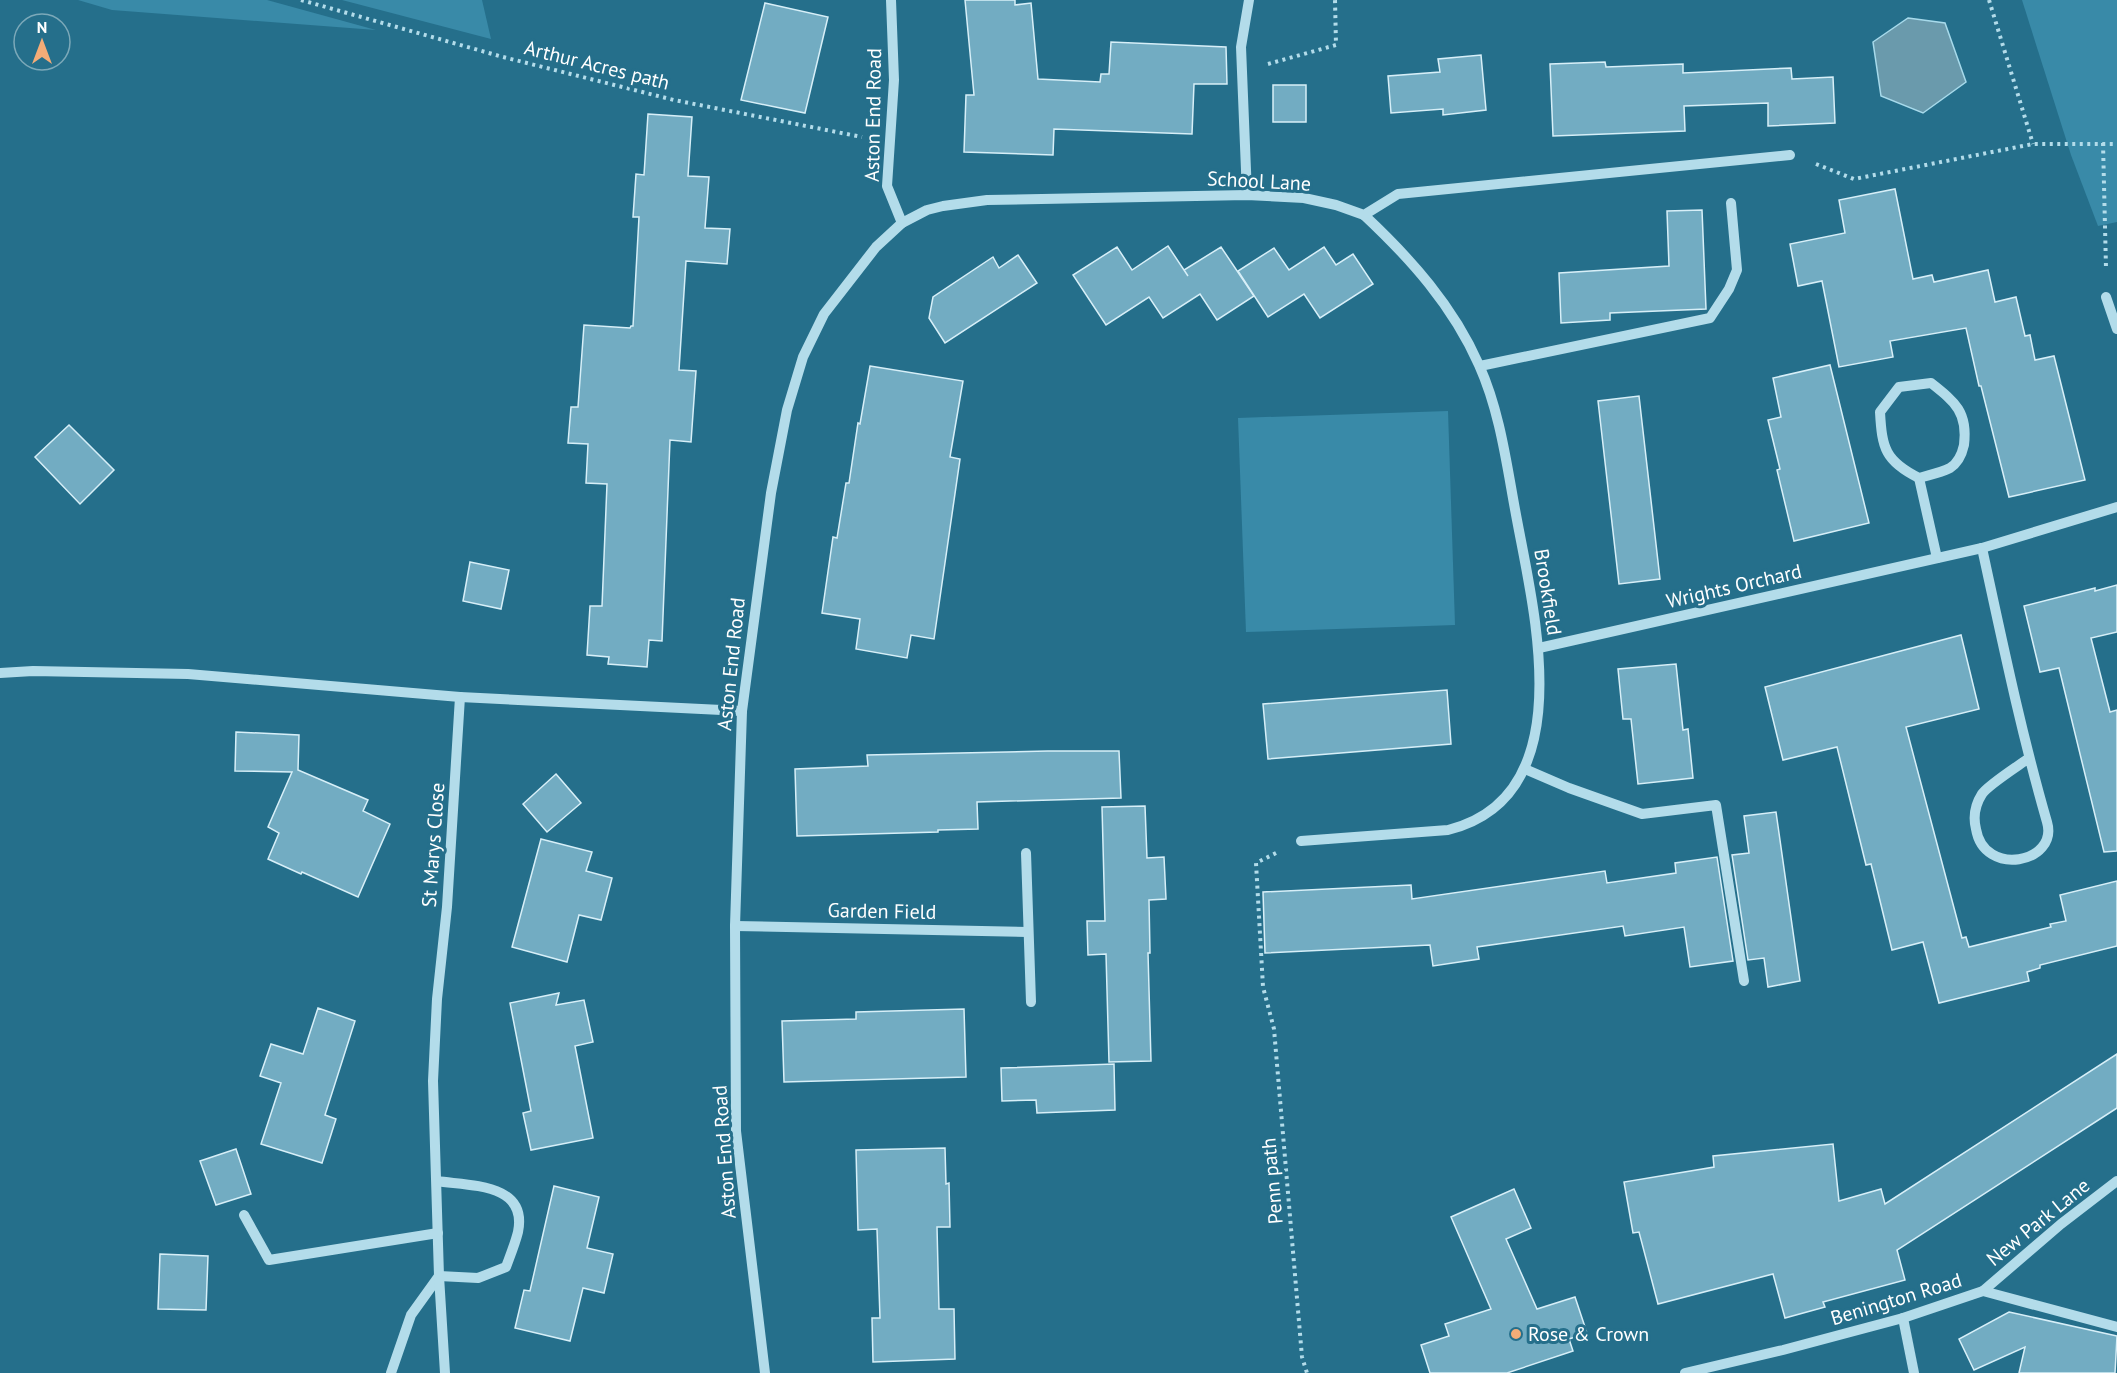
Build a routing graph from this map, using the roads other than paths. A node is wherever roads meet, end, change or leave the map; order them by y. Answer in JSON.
{"nodes":[{"id":1,"x":891,"y":0,"type":"edge"},
{"id":2,"x":1249,"y":0,"type":"edge"},
{"id":3,"x":1790,"y":155,"type":"road end"},
{"id":4,"x":1247,"y":195,"type":"junction"},
{"id":5,"x":1731,"y":203,"type":"dead end"},
{"id":6,"x":1364,"y":215,"type":"junction"},
{"id":7,"x":903,"y":224,"type":"junction"},
{"id":8,"x":2106,"y":297,"type":"road end"},
{"id":9,"x":2117,"y":329,"type":"edge"},
{"id":10,"x":1479,"y":366,"type":"junction"},
{"id":11,"x":1918,"y":478,"type":"junction"},
{"id":12,"x":2117,"y":507,"type":"edge"},
{"id":13,"x":1982,"y":548,"type":"junction"},
{"id":14,"x":1937,"y":558,"type":"junction"},
{"id":15,"x":1539,"y":648,"type":"junction"},
{"id":16,"x":0,"y":673,"type":"edge"},
{"id":17,"x":460,"y":697,"type":"junction"},
{"id":18,"x":742,"y":711,"type":"junction"},
{"id":19,"x":2029,"y":759,"type":"junction"},
{"id":20,"x":1525,"y":769,"type":"junction"},
{"id":21,"x":1301,"y":841,"type":"road end"},
{"id":22,"x":1026,"y":853,"type":"dead end"},
{"id":23,"x":735,"y":926,"type":"junction"},
{"id":24,"x":1028,"y":932,"type":"junction"},
{"id":25,"x":1744,"y":981,"type":"dead end"},
{"id":26,"x":1031,"y":1002,"type":"dead end"},
{"id":27,"x":437,"y":1181,"type":"junction"},
{"id":28,"x":2117,"y":1181,"type":"edge"},
{"id":29,"x":244,"y":1215,"type":"dead end"},
{"id":30,"x":438,"y":1233,"type":"junction"},
{"id":31,"x":439,"y":1276,"type":"junction"},
{"id":32,"x":1983,"y":1291,"type":"junction"},
{"id":33,"x":1903,"y":1318,"type":"junction"},
{"id":34,"x":2117,"y":1327,"type":"edge"},
{"id":35,"x":391,"y":1373,"type":"edge"},
{"id":36,"x":445,"y":1373,"type":"edge"},
{"id":37,"x":765,"y":1373,"type":"edge"},
{"id":38,"x":1685,"y":1373,"type":"edge"},
{"id":39,"x":1914,"y":1373,"type":"edge"}],
"edges":[{"from":1,"to":7,"type":"street","name":"Aston End Road"},
{"from":2,"to":4,"type":"street"},
{"from":3,"to":6,"type":"street"},
{"from":4,"to":6,"type":"street","name":"School Lane"},
{"from":4,"to":7,"type":"street","name":"School Lane"},
{"from":5,"to":10,"type":"street"},
{"from":6,"to":10,"type":"street","name":"Brookfield"},
{"from":7,"to":18,"type":"street","name":"Aston End Road"},
{"from":8,"to":9,"type":"street"},
{"from":10,"to":15,"type":"street","name":"Brookfield"},
{"from":11,"to":11,"type":"street"},
{"from":11,"to":14,"type":"street"},
{"from":12,"to":13,"type":"street","name":"Wrights Orchard"},
{"from":13,"to":14,"type":"street","name":"Wrights Orchard"},
{"from":13,"to":19,"type":"street"},
{"from":14,"to":15,"type":"street","name":"Wrights Orchard"},
{"from":15,"to":20,"type":"street","name":"Brookfield"},
{"from":16,"to":17,"type":"street"},
{"from":17,"to":18,"type":"street"},
{"from":17,"to":27,"type":"street","name":"St Marys Close"},
{"from":18,"to":23,"type":"street","name":"Aston End Road"},
{"from":19,"to":19,"type":"street"},
{"from":20,"to":21,"type":"street","name":"Brookfield"},
{"from":20,"to":25,"type":"street"},
{"from":22,"to":24,"type":"street"},
{"from":23,"to":24,"type":"street","name":"Garden Field"},
{"from":23,"to":37,"type":"street","name":"Aston End Road"},
{"from":24,"to":26,"type":"street"},
{"from":27,"to":30,"type":"street","name":"St Marys Close"},
{"from":27,"to":31,"type":"street"},
{"from":28,"to":32,"type":"street","name":"New Park Lane"},
{"from":29,"to":30,"type":"street"},
{"from":30,"to":31,"type":"street","name":"St Marys Close"},
{"from":31,"to":35,"type":"street"},
{"from":31,"to":36,"type":"street","name":"St Marys Close"},
{"from":32,"to":33,"type":"street","name":"Benington Road"},
{"from":32,"to":34,"type":"street","name":"Benington Road"},
{"from":33,"to":38,"type":"street","name":"Benington Road"},
{"from":33,"to":39,"type":"street"}]}
